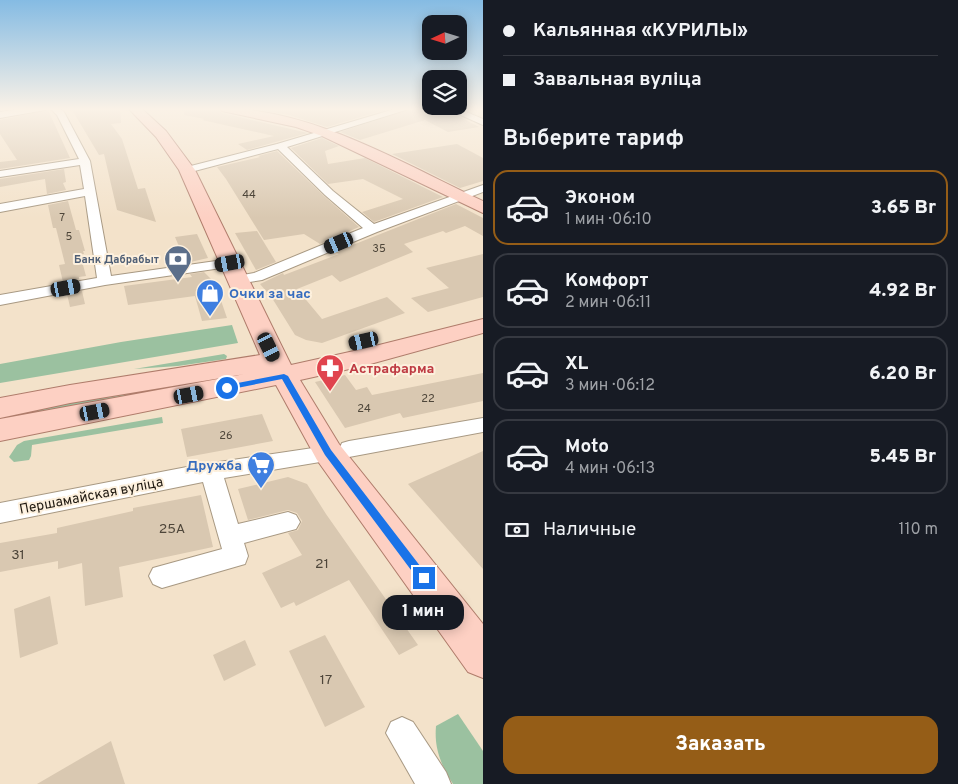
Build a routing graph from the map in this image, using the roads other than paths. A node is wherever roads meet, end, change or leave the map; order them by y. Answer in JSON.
{"nodes":[{"id":1,"x":76,"y":145,"type":"edge"},
{"id":2,"x":169,"y":145,"type":"edge"},
{"id":3,"x":285,"y":145,"type":"edge"},
{"id":4,"x":351,"y":145,"type":"edge"},
{"id":5,"x":280,"y":146,"type":"junction"},
{"id":6,"x":84,"y":161,"type":"junction"},
{"id":7,"x":187,"y":170,"type":"junction"},
{"id":8,"x":0,"y":174,"type":"edge"},
{"id":9,"x":483,"y":188,"type":"edge"},
{"id":10,"x":89,"y":192,"type":"junction"},
{"id":11,"x":462,"y":197,"type":"junction"},
{"id":12,"x":0,"y":208,"type":"edge"},
{"id":13,"x":483,"y":208,"type":"edge"},
{"id":14,"x":372,"y":229,"type":"junction"},
{"id":15,"x":234,"y":271,"type":"junction"},
{"id":16,"x":105,"y":281,"type":"junction"},
{"id":17,"x":0,"y":300,"type":"edge"},
{"id":18,"x":483,"y":311,"type":"edge"},
{"id":19,"x":483,"y":326,"type":"edge"},
{"id":20,"x":280,"y":368,"type":"junction"},
{"id":21,"x":0,"y":408,"type":"edge"},
{"id":22,"x":483,"y":425,"type":"edge"},
{"id":23,"x":0,"y":430,"type":"edge"},
{"id":24,"x":349,"y":449,"type":"dead end"},
{"id":25,"x":313,"y":456,"type":"dead end"},
{"id":26,"x":211,"y":472,"type":"junction"},
{"id":27,"x":0,"y":513,"type":"edge"},
{"id":28,"x":288,"y":522,"type":"dead end"},
{"id":29,"x":230,"y":536,"type":"junction"},
{"id":30,"x":162,"y":576,"type":"dead end"},
{"id":31,"x":483,"y":657,"type":"edge"},
{"id":32,"x":402,"y":733,"type":"dead end"},
{"id":33,"x":434,"y":784,"type":"edge"}],
"edges":[{"from":1,"to":6,"type":"street"},
{"from":2,"to":7,"type":"main road"},
{"from":3,"to":5,"type":"street"},
{"from":4,"to":11,"type":"main road"},
{"from":5,"to":7,"type":"street"},
{"from":5,"to":14,"type":"street"},
{"from":6,"to":8,"type":"street"},
{"from":6,"to":10,"type":"street"},
{"from":7,"to":15,"type":"main road"},
{"from":9,"to":11,"type":"street"},
{"from":10,"to":12,"type":"street"},
{"from":10,"to":16,"type":"street"},
{"from":11,"to":13,"type":"main road"},
{"from":11,"to":14,"type":"street"},
{"from":14,"to":15,"type":"street"},
{"from":15,"to":16,"type":"street"},
{"from":15,"to":20,"type":"main road"},
{"from":16,"to":17,"type":"street"},
{"from":18,"to":20,"type":"main road"},
{"from":19,"to":20,"type":"main road"},
{"from":20,"to":21,"type":"main road"},
{"from":20,"to":23,"type":"main road"},
{"from":20,"to":31,"type":"main road"},
{"from":22,"to":24,"type":"street"},
{"from":25,"to":26,"type":"street","name":"Першамайская вуліца"},
{"from":26,"to":27,"type":"street","name":"Першамайская вуліца"},
{"from":26,"to":29,"type":"street"},
{"from":28,"to":29,"type":"street"},
{"from":29,"to":30,"type":"street"},
{"from":32,"to":33,"type":"street"}]}
